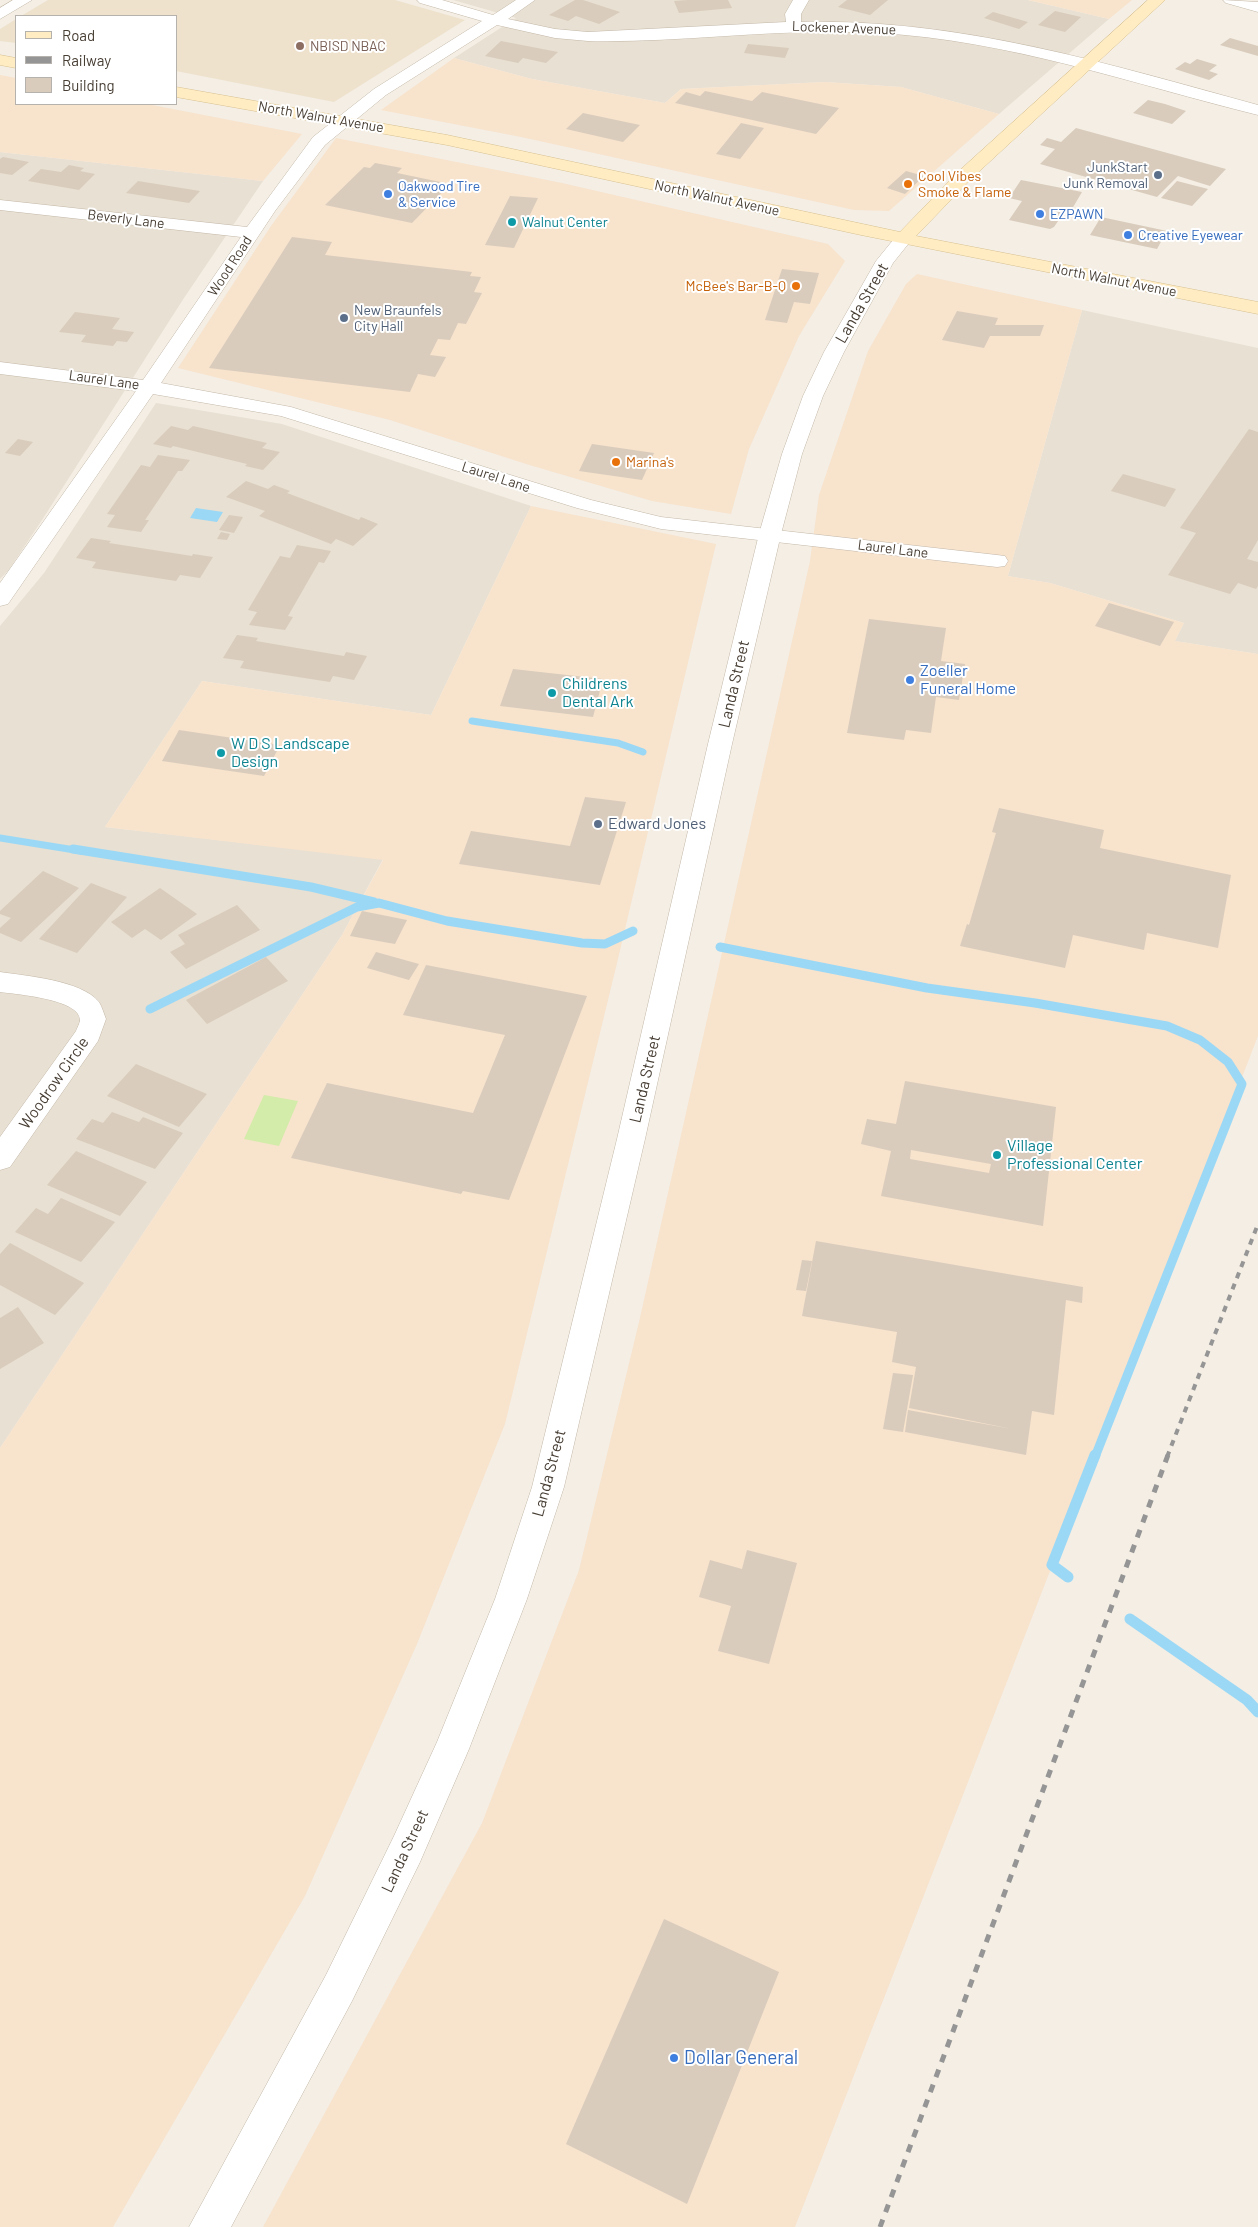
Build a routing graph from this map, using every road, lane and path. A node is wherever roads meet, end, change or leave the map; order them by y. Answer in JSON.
{"nodes":[{"id":1,"x":24,"y":0,"type":"edge"},
{"id":2,"x":425,"y":0,"type":"edge"},
{"id":3,"x":527,"y":0,"type":"edge"},
{"id":4,"x":801,"y":0,"type":"edge"},
{"id":5,"x":1157,"y":0,"type":"edge"},
{"id":6,"x":1231,"y":0,"type":"edge"},
{"id":7,"x":1258,"y":7,"type":"edge"},
{"id":8,"x":0,"y":14,"type":"edge"},
{"id":9,"x":496,"y":19,"type":"junction"},
{"id":10,"x":794,"y":25,"type":"junction"},
{"id":11,"x":0,"y":60,"type":"edge"},
{"id":12,"x":15,"y":63,"type":"edge"},
{"id":13,"x":1085,"y":64,"type":"junction"},
{"id":14,"x":178,"y":92,"type":"edge"},
{"id":15,"x":1258,"y":110,"type":"edge"},
{"id":16,"x":343,"y":121,"type":"junction"},
{"id":17,"x":0,"y":205,"type":"edge"},
{"id":18,"x":252,"y":233,"type":"junction"},
{"id":19,"x":904,"y":238,"type":"junction"},
{"id":20,"x":1258,"y":308,"type":"edge"},
{"id":21,"x":0,"y":368,"type":"edge"},
{"id":22,"x":149,"y":387,"type":"junction"},
{"id":23,"x":770,"y":534,"type":"junction"},
{"id":24,"x":998,"y":561,"type":"dead end"},
{"id":25,"x":3,"y":592,"type":"edge"},
{"id":26,"x":0,"y":982,"type":"edge"},
{"id":27,"x":0,"y":1159,"type":"edge"},
{"id":28,"x":209,"y":2227,"type":"edge"}],
"edges":[{"from":1,"to":8,"type":"street"},
{"from":2,"to":9,"type":"street","name":"Lockener Avenue"},
{"from":3,"to":9,"type":"street","name":"Wood Road"},
{"from":4,"to":10,"type":"street"},
{"from":5,"to":13,"type":"main road","name":"Landa Street"},
{"from":6,"to":7,"type":"street"},
{"from":9,"to":10,"type":"street","name":"Lockener Avenue"},
{"from":9,"to":16,"type":"street","name":"Wood Road"},
{"from":10,"to":13,"type":"street","name":"Lockener Avenue"},
{"from":11,"to":12,"type":"main road"},
{"from":13,"to":15,"type":"street","name":"Lockener Avenue"},
{"from":13,"to":19,"type":"main road","name":"Landa Street"},
{"from":14,"to":16,"type":"main road","name":"North Walnut Avenue"},
{"from":16,"to":18,"type":"street","name":"Wood Road"},
{"from":16,"to":19,"type":"main road","name":"North Walnut Avenue"},
{"from":17,"to":18,"type":"street","name":"Beverly Lane"},
{"from":18,"to":22,"type":"street","name":"Wood Road"},
{"from":19,"to":20,"type":"main road","name":"North Walnut Avenue"},
{"from":19,"to":23,"type":"street","name":"Landa Street"},
{"from":21,"to":22,"type":"street","name":"Laurel Lane"},
{"from":22,"to":23,"type":"street","name":"Laurel Lane"},
{"from":22,"to":25,"type":"street","name":"Wood Road"},
{"from":23,"to":24,"type":"street","name":"Laurel Lane"},
{"from":23,"to":28,"type":"street","name":"Landa Street"},
{"from":26,"to":27,"type":"street","name":"Woodrow Circle"}]}
